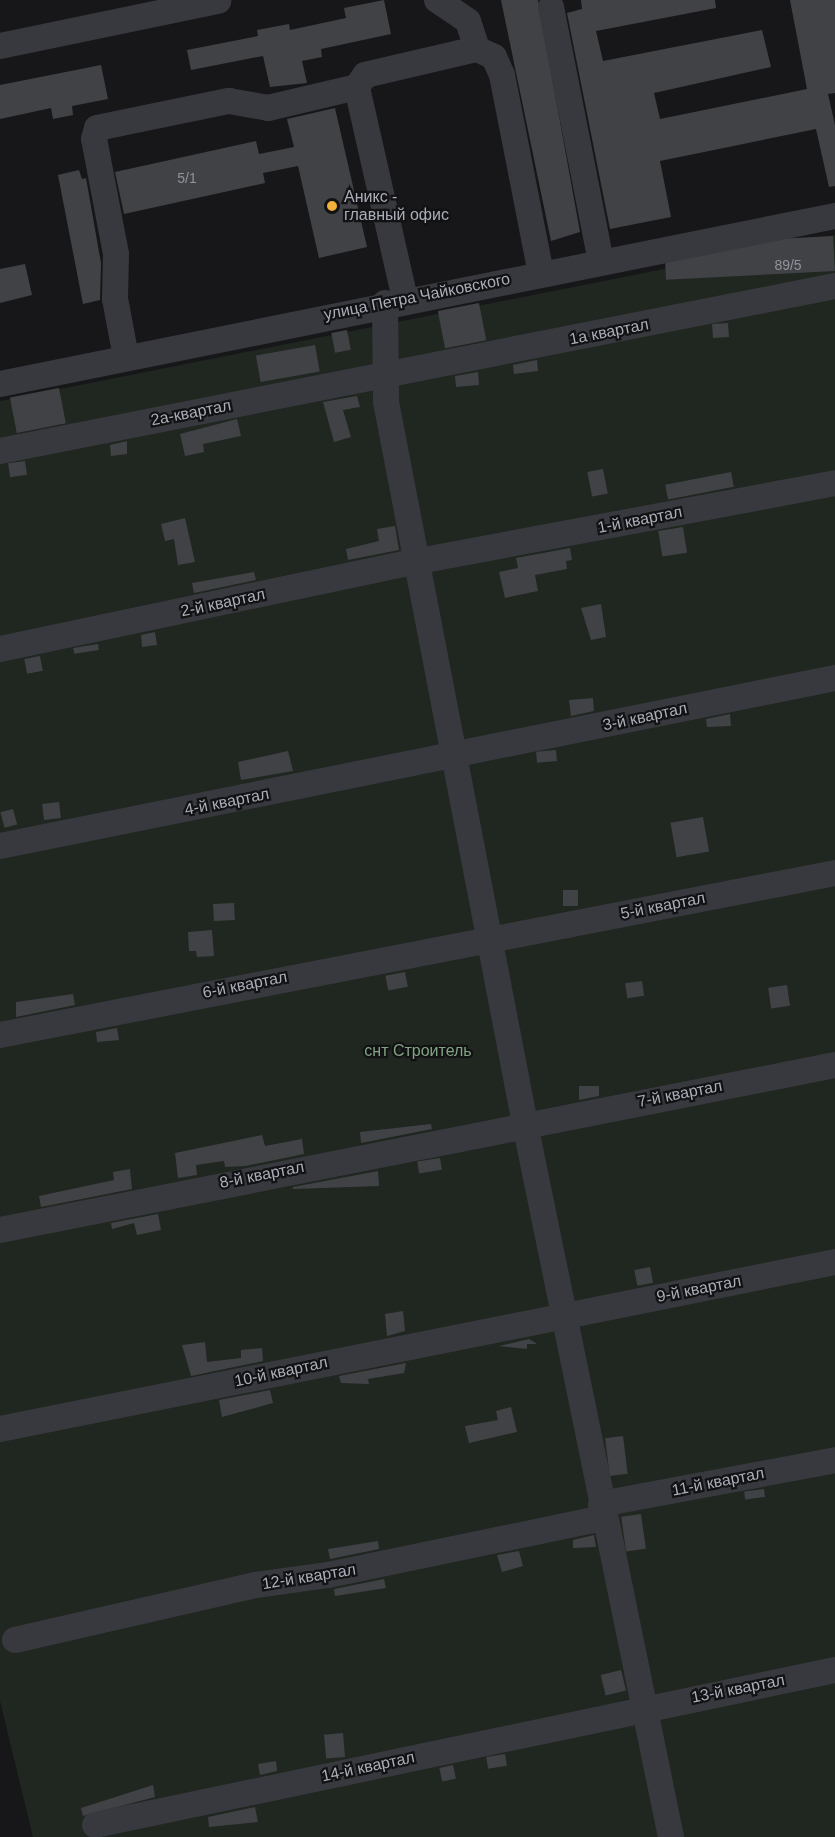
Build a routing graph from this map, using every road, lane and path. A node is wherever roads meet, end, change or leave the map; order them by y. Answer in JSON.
{"nodes":[{"id":1,"x":219,"y":0,"type":"edge"},
{"id":2,"x":437,"y":0,"type":"edge"},
{"id":3,"x":552,"y":7,"type":"dead end"},
{"id":4,"x":0,"y":46,"type":"edge"},
{"id":5,"x":477,"y":49,"type":"junction"},
{"id":6,"x":357,"y":87,"type":"junction"},
{"id":7,"x":835,"y":216,"type":"edge"},
{"id":8,"x":601,"y":261,"type":"junction"},
{"id":9,"x":541,"y":273,"type":"junction"},
{"id":10,"x":835,"y":286,"type":"edge"},
{"id":11,"x":395,"y":301,"type":"junction"},
{"id":12,"x":126,"y":357,"type":"junction"},
{"id":13,"x":383,"y":374,"type":"junction"},
{"id":14,"x":0,"y":384,"type":"edge"},
{"id":15,"x":0,"y":451,"type":"edge"},
{"id":16,"x":835,"y":483,"type":"edge"},
{"id":17,"x":446,"y":557,"type":"joint"},
{"id":18,"x":419,"y":561,"type":"junction"},
{"id":19,"x":0,"y":649,"type":"edge"},
{"id":20,"x":835,"y":678,"type":"edge"},
{"id":21,"x":454,"y":757,"type":"junction"},
{"id":22,"x":0,"y":846,"type":"edge"},
{"id":23,"x":835,"y":873,"type":"edge"},
{"id":24,"x":491,"y":939,"type":"junction"},
{"id":25,"x":0,"y":1035,"type":"edge"},
{"id":26,"x":835,"y":1065,"type":"edge"},
{"id":27,"x":525,"y":1124,"type":"junction"},
{"id":28,"x":0,"y":1230,"type":"edge"},
{"id":29,"x":835,"y":1262,"type":"edge"},
{"id":30,"x":563,"y":1315,"type":"junction"},
{"id":31,"x":0,"y":1429,"type":"edge"},
{"id":32,"x":835,"y":1460,"type":"edge"},
{"id":33,"x":602,"y":1511,"type":"junction"},
{"id":34,"x":15,"y":1640,"type":"dead end"},
{"id":35,"x":835,"y":1670,"type":"edge"},
{"id":36,"x":641,"y":1709,"type":"junction"},
{"id":37,"x":95,"y":1825,"type":"dead end"},
{"id":38,"x":671,"y":1837,"type":"edge"}],
"edges":[{"from":1,"to":4,"type":"street"},
{"from":2,"to":5,"type":"street"},
{"from":3,"to":8,"type":"street"},
{"from":5,"to":6,"type":"street"},
{"from":5,"to":9,"type":"street"},
{"from":6,"to":11,"type":"street"},
{"from":6,"to":12,"type":"street"},
{"from":7,"to":8,"type":"street","name":"улица Петра Чайковского"},
{"from":8,"to":9,"type":"street","name":"улица Петра Чайковского"},
{"from":9,"to":11,"type":"street","name":"улица Петра Чайковского"},
{"from":10,"to":13,"type":"street","name":"1а квартал"},
{"from":11,"to":12,"type":"street","name":"улица Петра Чайковского"},
{"from":11,"to":13,"type":"street"},
{"from":12,"to":14,"type":"street","name":"улица Петра Чайковского"},
{"from":13,"to":15,"type":"street","name":"2а-квартал"},
{"from":13,"to":18,"type":"street"},
{"from":16,"to":17,"type":"street","name":"1-й квартал"},
{"from":17,"to":18,"type":"street","name":"2-й квартал"},
{"from":18,"to":19,"type":"street","name":"2-й квартал"},
{"from":18,"to":21,"type":"street"},
{"from":20,"to":21,"type":"street","name":"3-й квартал"},
{"from":21,"to":22,"type":"street","name":"4-й квартал"},
{"from":21,"to":24,"type":"street"},
{"from":23,"to":24,"type":"street","name":"5-й квартал"},
{"from":24,"to":25,"type":"street","name":"6-й квартал"},
{"from":24,"to":27,"type":"street"},
{"from":26,"to":27,"type":"street","name":"7-й квартал"},
{"from":27,"to":28,"type":"street","name":"8-й квартал"},
{"from":27,"to":30,"type":"street"},
{"from":29,"to":30,"type":"street","name":"9-й квартал"},
{"from":30,"to":31,"type":"street","name":"10-й квартал"},
{"from":30,"to":33,"type":"street"},
{"from":32,"to":33,"type":"street","name":"11-й квартал"},
{"from":33,"to":34,"type":"street","name":"12-й квартал"},
{"from":33,"to":36,"type":"street"},
{"from":35,"to":36,"type":"street","name":"13-й квартал"},
{"from":36,"to":37,"type":"street","name":"14-й квартал"},
{"from":36,"to":38,"type":"street"}]}
